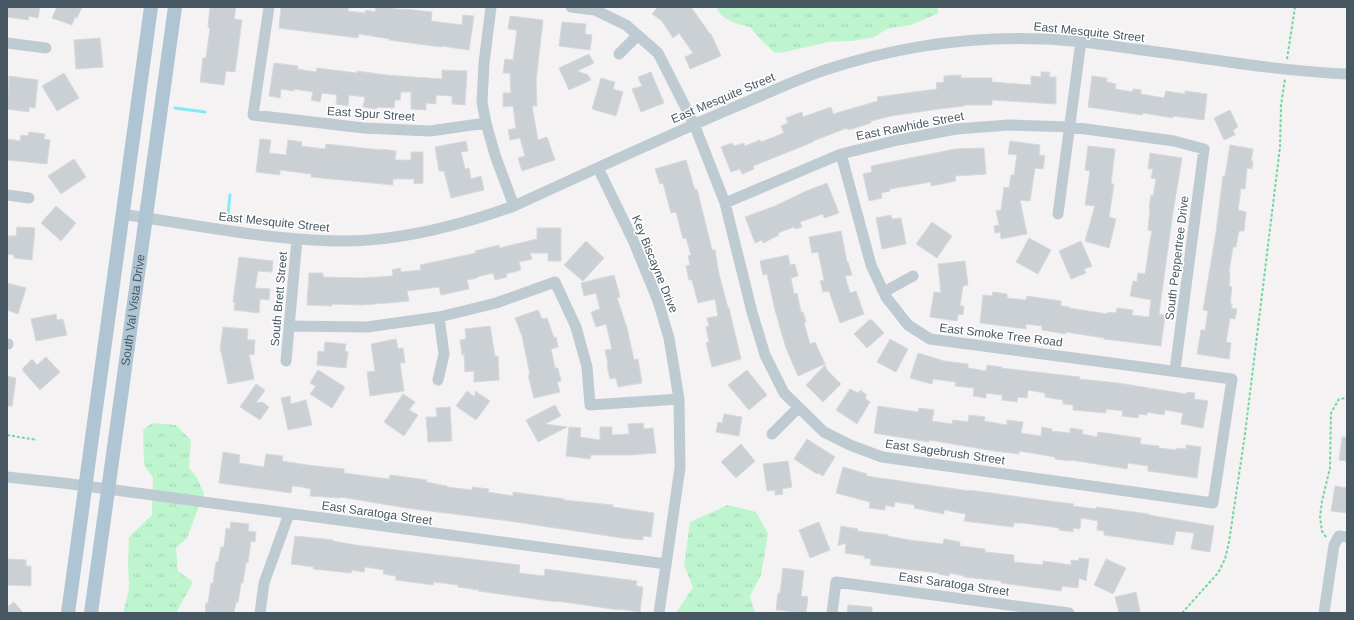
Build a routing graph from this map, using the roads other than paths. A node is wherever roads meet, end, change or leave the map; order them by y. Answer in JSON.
{"nodes":[{"id":1,"x":151,"y":7,"type":"edge"},
{"id":2,"x":175,"y":7,"type":"edge"},
{"id":3,"x":269,"y":7,"type":"edge"},
{"id":4,"x":491,"y":7,"type":"edge"},
{"id":5,"x":571,"y":7,"type":"edge"},
{"id":6,"x":638,"y":35,"type":"junction"},
{"id":7,"x":1081,"y":41,"type":"junction"},
{"id":8,"x":7,"y":43,"type":"edge"},
{"id":9,"x":46,"y":48,"type":"dead end"},
{"id":10,"x":619,"y":54,"type":"dead end"},
{"id":11,"x":1347,"y":74,"type":"edge"},
{"id":12,"x":486,"y":123,"type":"junction"},
{"id":13,"x":694,"y":124,"type":"junction"},
{"id":14,"x":1071,"y":127,"type":"junction"},
{"id":15,"x":1204,"y":149,"type":"joint"},
{"id":16,"x":841,"y":154,"type":"junction"},
{"id":17,"x":598,"y":168,"type":"junction"},
{"id":18,"x":7,"y":195,"type":"edge"},
{"id":19,"x":29,"y":198,"type":"dead end"},
{"id":20,"x":724,"y":203,"type":"junction"},
{"id":21,"x":514,"y":206,"type":"junction"},
{"id":22,"x":122,"y":214,"type":"junction"},
{"id":23,"x":1058,"y":214,"type":"dead end"},
{"id":24,"x":146,"y":218,"type":"junction"},
{"id":25,"x":297,"y":240,"type":"junction"},
{"id":26,"x":913,"y":276,"type":"dead end"},
{"id":27,"x":884,"y":292,"type":"junction"},
{"id":28,"x":438,"y":317,"type":"junction"},
{"id":29,"x":289,"y":326,"type":"junction"},
{"id":30,"x":286,"y":361,"type":"dead end"},
{"id":31,"x":1175,"y":370,"type":"junction"},
{"id":32,"x":438,"y":380,"type":"dead end"},
{"id":33,"x":679,"y":399,"type":"junction"},
{"id":34,"x":798,"y":408,"type":"junction"},
{"id":35,"x":772,"y":434,"type":"dead end"},
{"id":36,"x":7,"y":477,"type":"edge"},
{"id":37,"x":85,"y":486,"type":"junction"},
{"id":38,"x":109,"y":489,"type":"junction"},
{"id":39,"x":1213,"y":503,"type":"joint"},
{"id":40,"x":289,"y":514,"type":"junction"},
{"id":41,"x":1340,"y":540,"type":"edge"},
{"id":42,"x":666,"y":564,"type":"junction"},
{"id":43,"x":68,"y":613,"type":"edge"},
{"id":44,"x":91,"y":613,"type":"edge"},
{"id":45,"x":260,"y":613,"type":"edge"},
{"id":46,"x":659,"y":613,"type":"edge"},
{"id":47,"x":832,"y":613,"type":"edge"},
{"id":48,"x":1069,"y":613,"type":"edge"},
{"id":49,"x":1324,"y":613,"type":"edge"}],
"edges":[{"from":1,"to":22,"type":"main road","name":"South Val Vista Drive"},
{"from":2,"to":24,"type":"main road","name":"South Val Vista Drive"},
{"from":3,"to":12,"type":"street","name":"East Spur Street"},
{"from":4,"to":12,"type":"street"},
{"from":5,"to":6,"type":"street","name":"East Sagebrush Street"},
{"from":6,"to":10,"type":"street"},
{"from":6,"to":13,"type":"street","name":"East Sagebrush Street"},
{"from":7,"to":11,"type":"street","name":"East Mesquite Street"},
{"from":7,"to":13,"type":"street","name":"East Mesquite Street"},
{"from":7,"to":14,"type":"street"},
{"from":8,"to":9,"type":"street"},
{"from":12,"to":21,"type":"street"},
{"from":13,"to":17,"type":"street","name":"East Mesquite Street"},
{"from":13,"to":20,"type":"street","name":"East Sagebrush Street"},
{"from":14,"to":15,"type":"street","name":"East Rawhide Street"},
{"from":14,"to":16,"type":"street","name":"East Rawhide Street"},
{"from":14,"to":23,"type":"street"},
{"from":15,"to":31,"type":"street","name":"South Peppertree Drive"},
{"from":16,"to":20,"type":"street","name":"East Rawhide Street"},
{"from":16,"to":27,"type":"street","name":"East Smoke Tree Road"},
{"from":17,"to":21,"type":"street","name":"East Mesquite Street"},
{"from":17,"to":33,"type":"street","name":"Key Biscayne Drive"},
{"from":18,"to":19,"type":"street"},
{"from":20,"to":34,"type":"street","name":"East Sagebrush Street"},
{"from":21,"to":25,"type":"street","name":"East Mesquite Street"},
{"from":22,"to":24,"type":"street","name":"East Mesquite Street"},
{"from":22,"to":37,"type":"main road","name":"South Val Vista Drive"},
{"from":24,"to":25,"type":"street","name":"East Mesquite Street"},
{"from":24,"to":38,"type":"main road","name":"South Val Vista Drive"},
{"from":25,"to":29,"type":"street","name":"South Brett Street"},
{"from":26,"to":27,"type":"street"},
{"from":27,"to":31,"type":"street","name":"East Smoke Tree Road"},
{"from":28,"to":29,"type":"street"},
{"from":28,"to":32,"type":"street"},
{"from":28,"to":33,"type":"street"},
{"from":29,"to":30,"type":"street","name":"South Brett Street"},
{"from":31,"to":39,"type":"street","name":"East Smoke Tree Road"},
{"from":33,"to":42,"type":"street","name":"Key Biscayne Drive"},
{"from":34,"to":35,"type":"street"},
{"from":34,"to":39,"type":"street","name":"East Sagebrush Street"},
{"from":36,"to":37,"type":"street","name":"East Saratoga Street"},
{"from":37,"to":38,"type":"street","name":"East Saratoga Street"},
{"from":37,"to":43,"type":"main road","name":"South Val Vista Drive"},
{"from":38,"to":40,"type":"street","name":"East Saratoga Street"},
{"from":38,"to":44,"type":"main road","name":"South Val Vista Drive"},
{"from":40,"to":42,"type":"street","name":"East Saratoga Street"},
{"from":40,"to":45,"type":"street"},
{"from":41,"to":49,"type":"street"},
{"from":42,"to":46,"type":"street","name":"Key Biscayne Drive"},
{"from":47,"to":48,"type":"street","name":"East Saratoga Street"}]}
